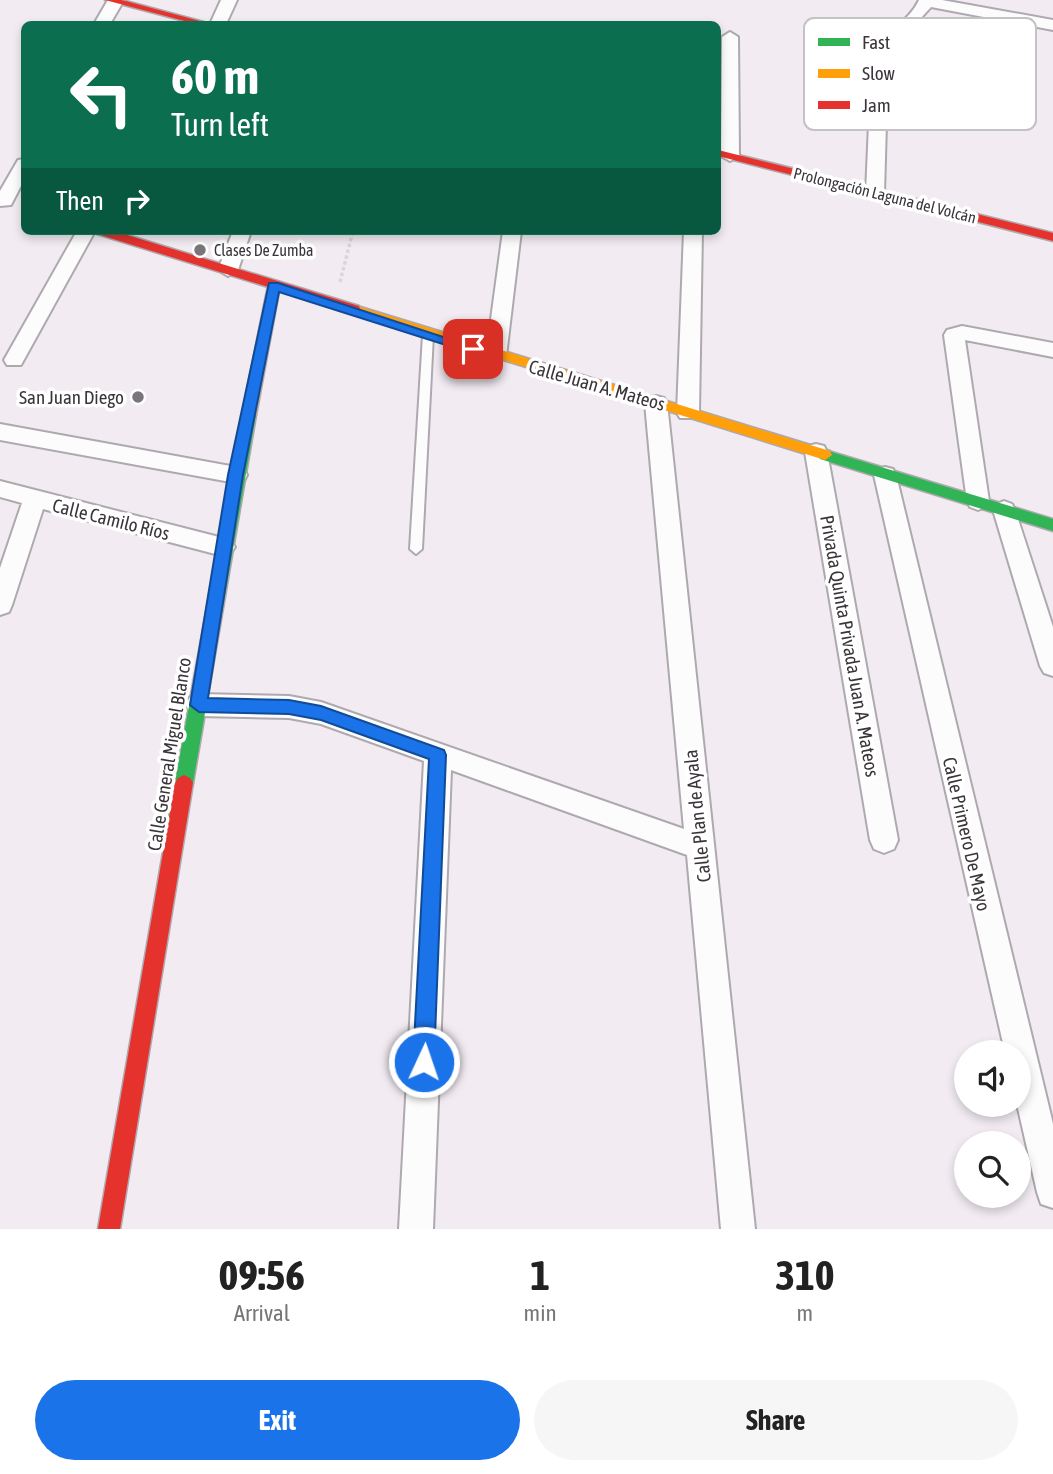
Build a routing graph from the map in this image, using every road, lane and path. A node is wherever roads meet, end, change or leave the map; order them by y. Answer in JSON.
{"nodes":[{"id":1,"x":114,"y":0,"type":"edge"},
{"id":2,"x":229,"y":0,"type":"edge"},
{"id":3,"x":927,"y":1,"type":"edge"},
{"id":4,"x":917,"y":18,"type":"edge"},
{"id":5,"x":1016,"y":18,"type":"edge"},
{"id":6,"x":104,"y":21,"type":"edge"},
{"id":7,"x":194,"y":21,"type":"edge"},
{"id":8,"x":219,"y":21,"type":"edge"},
{"id":9,"x":730,"y":37,"type":"dead end"},
{"id":10,"x":877,"y":130,"type":"edge"},
{"id":11,"x":724,"y":155,"type":"edge"},
{"id":12,"x":21,"y":169,"type":"edge"},
{"id":13,"x":874,"y":192,"type":"junction"},
{"id":14,"x":2,"y":200,"type":"edge"},
{"id":15,"x":21,"y":206,"type":"edge"},
{"id":16,"x":84,"y":235,"type":"edge"},
{"id":17,"x":130,"y":235,"type":"edge"},
{"id":18,"x":241,"y":235,"type":"edge"},
{"id":19,"x":352,"y":235,"type":"edge"},
{"id":20,"x":511,"y":235,"type":"edge"},
{"id":21,"x":693,"y":235,"type":"edge"},
{"id":22,"x":1053,"y":237,"type":"edge"},
{"id":23,"x":228,"y":271,"type":"junction"},
{"id":24,"x":274,"y":286,"type":"junction"},
{"id":25,"x":335,"y":303,"type":"junction"},
{"id":26,"x":428,"y":334,"type":"junction"},
{"id":27,"x":1053,"y":350,"type":"edge"},
{"id":28,"x":496,"y":356,"type":"junction"},
{"id":29,"x":14,"y":360,"type":"dead end"},
{"id":30,"x":656,"y":402,"type":"junction"},
{"id":31,"x":688,"y":413,"type":"junction"},
{"id":32,"x":0,"y":432,"type":"edge"},
{"id":33,"x":816,"y":452,"type":"junction"},
{"id":34,"x":236,"y":475,"type":"junction"},
{"id":35,"x":885,"y":475,"type":"junction"},
{"id":36,"x":0,"y":489,"type":"edge"},
{"id":37,"x":34,"y":500,"type":"junction"},
{"id":38,"x":978,"y":501,"type":"junction"},
{"id":39,"x":1004,"y":510,"type":"junction"},
{"id":40,"x":1053,"y":526,"type":"edge"},
{"id":41,"x":223,"y":547,"type":"junction"},
{"id":42,"x":416,"y":548,"type":"dead end"},
{"id":43,"x":0,"y":604,"type":"edge"},
{"id":44,"x":1053,"y":666,"type":"edge"},
{"id":45,"x":199,"y":705,"type":"junction"},
{"id":46,"x":438,"y":755,"type":"junction"},
{"id":47,"x":884,"y":840,"type":"dead end"},
{"id":48,"x":700,"y":847,"type":"junction"},
{"id":49,"x":1053,"y":1192,"type":"edge"},
{"id":50,"x":109,"y":1229,"type":"edge"},
{"id":51,"x":416,"y":1229,"type":"edge"},
{"id":52,"x":738,"y":1229,"type":"edge"}],
"edges":[{"from":1,"to":6,"type":"street"},
{"from":1,"to":7,"type":"street"},
{"from":2,"to":8,"type":"street"},
{"from":3,"to":4,"type":"street"},
{"from":3,"to":5,"type":"street"},
{"from":9,"to":11,"type":"street"},
{"from":10,"to":13,"type":"street"},
{"from":11,"to":13,"type":"street","name":"Prolongación Laguna del Volcán"},
{"from":12,"to":14,"type":"street"},
{"from":13,"to":22,"type":"street","name":"Prolongación Laguna del Volcán"},
{"from":14,"to":15,"type":"street"},
{"from":16,"to":29,"type":"street"},
{"from":17,"to":23,"type":"street","name":"Calle Juan A. Mateos"},
{"from":18,"to":23,"type":"street"},
{"from":19,"to":25,"type":"path"},
{"from":20,"to":28,"type":"street"},
{"from":21,"to":31,"type":"street"},
{"from":23,"to":24,"type":"street","name":"Calle Juan A. Mateos"},
{"from":24,"to":25,"type":"street","name":"Calle Juan A. Mateos"},
{"from":24,"to":34,"type":"street","name":"Calle General Miguel Blanco"},
{"from":25,"to":26,"type":"street","name":"Calle Juan A. Mateos"},
{"from":26,"to":28,"type":"street","name":"Calle Juan A. Mateos"},
{"from":26,"to":42,"type":"lane"},
{"from":27,"to":38,"type":"street"},
{"from":28,"to":30,"type":"street","name":"Calle Juan A. Mateos"},
{"from":30,"to":31,"type":"street","name":"Calle Juan A. Mateos"},
{"from":30,"to":48,"type":"street","name":"Calle Plan de Ayala"},
{"from":31,"to":33,"type":"street","name":"Calle Juan A. Mateos"},
{"from":32,"to":34,"type":"street"},
{"from":33,"to":35,"type":"street","name":"Calle Juan A. Mateos"},
{"from":33,"to":47,"type":"street","name":"Privada Quinta Privada Juan A. Mateos"},
{"from":34,"to":41,"type":"street","name":"Calle General Miguel Blanco"},
{"from":35,"to":38,"type":"street","name":"Calle Juan A. Mateos"},
{"from":35,"to":49,"type":"street","name":"Calle Primero De Mayo"},
{"from":36,"to":37,"type":"street","name":"Calle Camilo Ríos"},
{"from":37,"to":41,"type":"street","name":"Calle Camilo Ríos"},
{"from":37,"to":43,"type":"street"},
{"from":38,"to":39,"type":"street","name":"Calle Juan A. Mateos"},
{"from":39,"to":40,"type":"street","name":"Calle Juan A. Mateos"},
{"from":39,"to":44,"type":"street"},
{"from":41,"to":45,"type":"street","name":"Calle General Miguel Blanco"},
{"from":45,"to":46,"type":"street"},
{"from":45,"to":50,"type":"street","name":"Calle General Miguel Blanco"},
{"from":46,"to":48,"type":"street"},
{"from":46,"to":51,"type":"street"},
{"from":48,"to":52,"type":"street","name":"Calle Plan de Ayala"}]}
